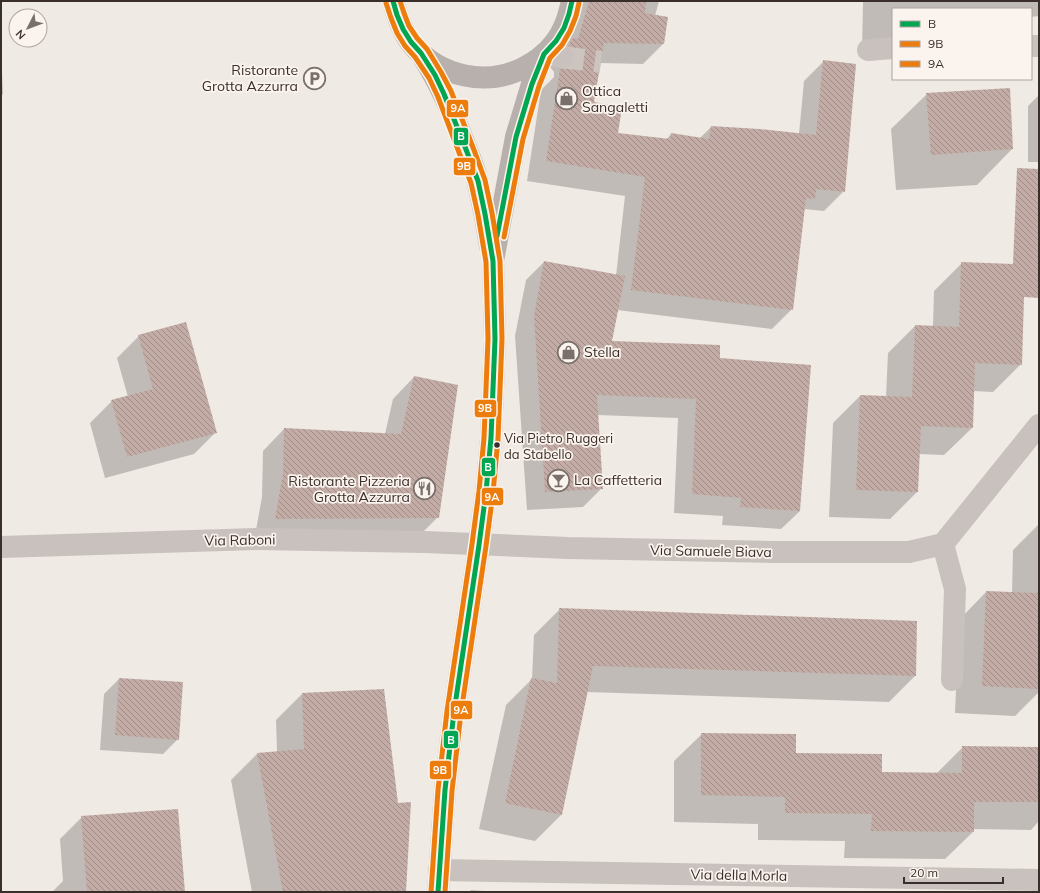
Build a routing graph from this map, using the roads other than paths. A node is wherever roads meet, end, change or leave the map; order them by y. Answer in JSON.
{"nodes":[{"id":1,"x":394,"y":1,"type":"edge"},
{"id":2,"x":572,"y":1,"type":"edge"},
{"id":3,"x":892,"y":48,"type":"edge"},
{"id":4,"x":868,"y":50,"type":"dead end"},
{"id":5,"x":421,"y":53,"type":"junction"},
{"id":6,"x":553,"y":56,"type":"junction"},
{"id":7,"x":493,"y":261,"type":"junction"},
{"id":8,"x":1039,"y":426,"type":"edge"},
{"id":9,"x":943,"y":544,"type":"junction"},
{"id":10,"x":479,"y":545,"type":"junction"},
{"id":11,"x":1,"y":547,"type":"edge"},
{"id":12,"x":952,"y":680,"type":"dead end"},
{"id":13,"x":439,"y":870,"type":"junction"},
{"id":14,"x":1039,"y":880,"type":"edge"},
{"id":15,"x":438,"y":892,"type":"edge"}],
"edges":[{"from":1,"to":5,"type":"main road"},
{"from":2,"to":6,"type":"main road"},
{"from":3,"to":4,"type":"street"},
{"from":5,"to":6,"type":"main road"},
{"from":5,"to":7,"type":"main road"},
{"from":6,"to":7,"type":"main road"},
{"from":7,"to":10,"type":"main road"},
{"from":8,"to":9,"type":"street"},
{"from":9,"to":10,"type":"street","name":"Via Samuele Biava"},
{"from":9,"to":12,"type":"street"},
{"from":10,"to":11,"type":"street","name":"Via Raboni"},
{"from":10,"to":13,"type":"main road"},
{"from":13,"to":14,"type":"street","name":"Via della Morla"},
{"from":13,"to":15,"type":"main road"}]}
